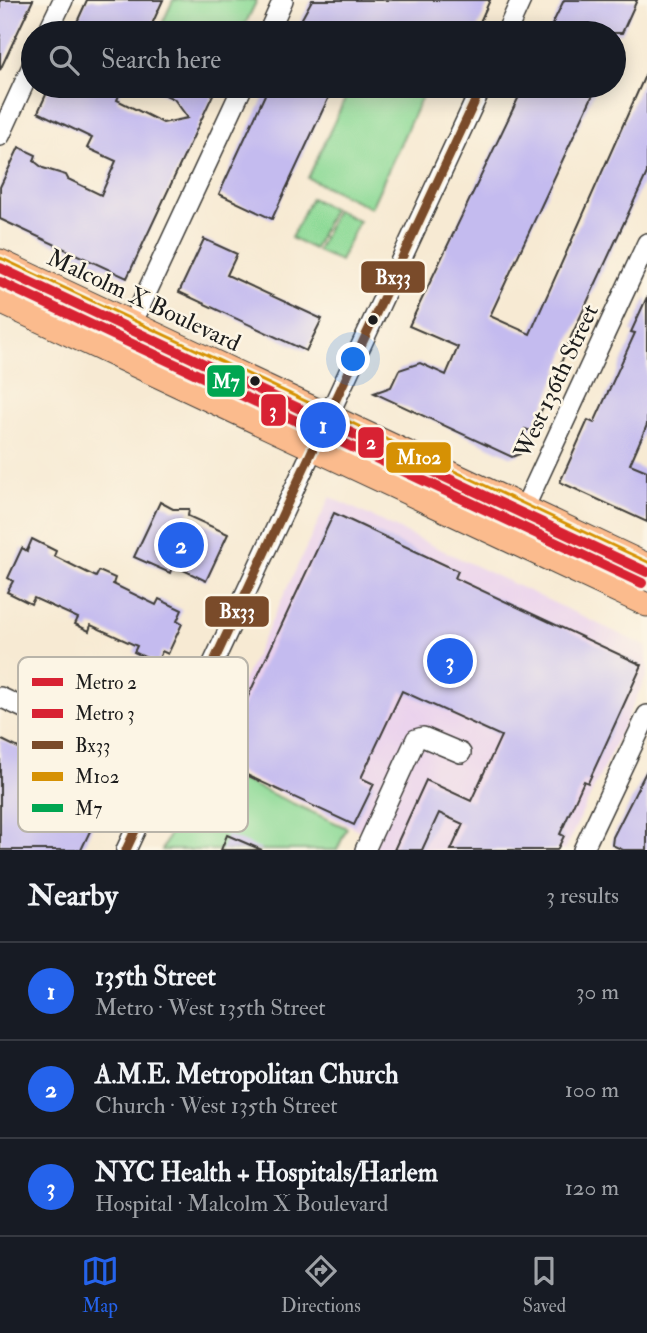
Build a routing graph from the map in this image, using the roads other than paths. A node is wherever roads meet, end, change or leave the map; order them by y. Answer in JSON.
{"nodes":[{"id":1,"x":63,"y":0,"type":"edge"},
{"id":2,"x":283,"y":0,"type":"edge"},
{"id":3,"x":521,"y":0,"type":"edge"},
{"id":4,"x":53,"y":21,"type":"edge"},
{"id":5,"x":273,"y":21,"type":"edge"},
{"id":6,"x":511,"y":21,"type":"edge"},
{"id":7,"x":21,"y":90,"type":"edge"},
{"id":8,"x":237,"y":98,"type":"edge"},
{"id":9,"x":476,"y":98,"type":"edge"},
{"id":10,"x":0,"y":136,"type":"edge"},
{"id":11,"x":647,"y":243,"type":"edge"},
{"id":12,"x":0,"y":261,"type":"edge"},
{"id":13,"x":0,"y":302,"type":"edge"},
{"id":14,"x":132,"y":324,"type":"junction"},
{"id":15,"x":117,"y":356,"type":"junction"},
{"id":16,"x":329,"y":415,"type":"junction"},
{"id":17,"x":313,"y":449,"type":"junction"},
{"id":18,"x":524,"y":507,"type":"junction"},
{"id":19,"x":509,"y":541,"type":"junction"},
{"id":20,"x":647,"y":565,"type":"edge"},
{"id":21,"x":647,"y":605,"type":"edge"},
{"id":22,"x":216,"y":657,"type":"edge"},
{"id":23,"x":0,"y":698,"type":"edge"},
{"id":24,"x":18,"y":706,"type":"edge"},
{"id":25,"x":647,"y":715,"type":"edge"},
{"id":26,"x":461,"y":753,"type":"dead end"},
{"id":27,"x":134,"y":832,"type":"edge"},
{"id":28,"x":126,"y":850,"type":"edge"},
{"id":29,"x":365,"y":850,"type":"edge"},
{"id":30,"x":583,"y":850,"type":"edge"}],
"edges":[{"from":1,"to":4,"type":"street"},
{"from":2,"to":5,"type":"street"},
{"from":3,"to":6,"type":"street"},
{"from":7,"to":10,"type":"street"},
{"from":8,"to":14,"type":"street"},
{"from":9,"to":16,"type":"street"},
{"from":11,"to":18,"type":"street","name":"West 136th Street"},
{"from":12,"to":14,"type":"main road","name":"Malcolm X Boulevard"},
{"from":13,"to":15,"type":"main road"},
{"from":14,"to":15,"type":"street"},
{"from":14,"to":16,"type":"main road","name":"Malcolm X Boulevard"},
{"from":15,"to":17,"type":"main road"},
{"from":16,"to":17,"type":"street"},
{"from":16,"to":18,"type":"main road","name":"Malcolm X Boulevard"},
{"from":17,"to":19,"type":"main road"},
{"from":17,"to":22,"type":"street"},
{"from":18,"to":19,"type":"street","name":"West 136th Street"},
{"from":18,"to":20,"type":"main road","name":"Malcolm X Boulevard"},
{"from":19,"to":21,"type":"main road"},
{"from":23,"to":24,"type":"street"},
{"from":25,"to":30,"type":"street"},
{"from":26,"to":29,"type":"street"},
{"from":27,"to":28,"type":"street"}]}
